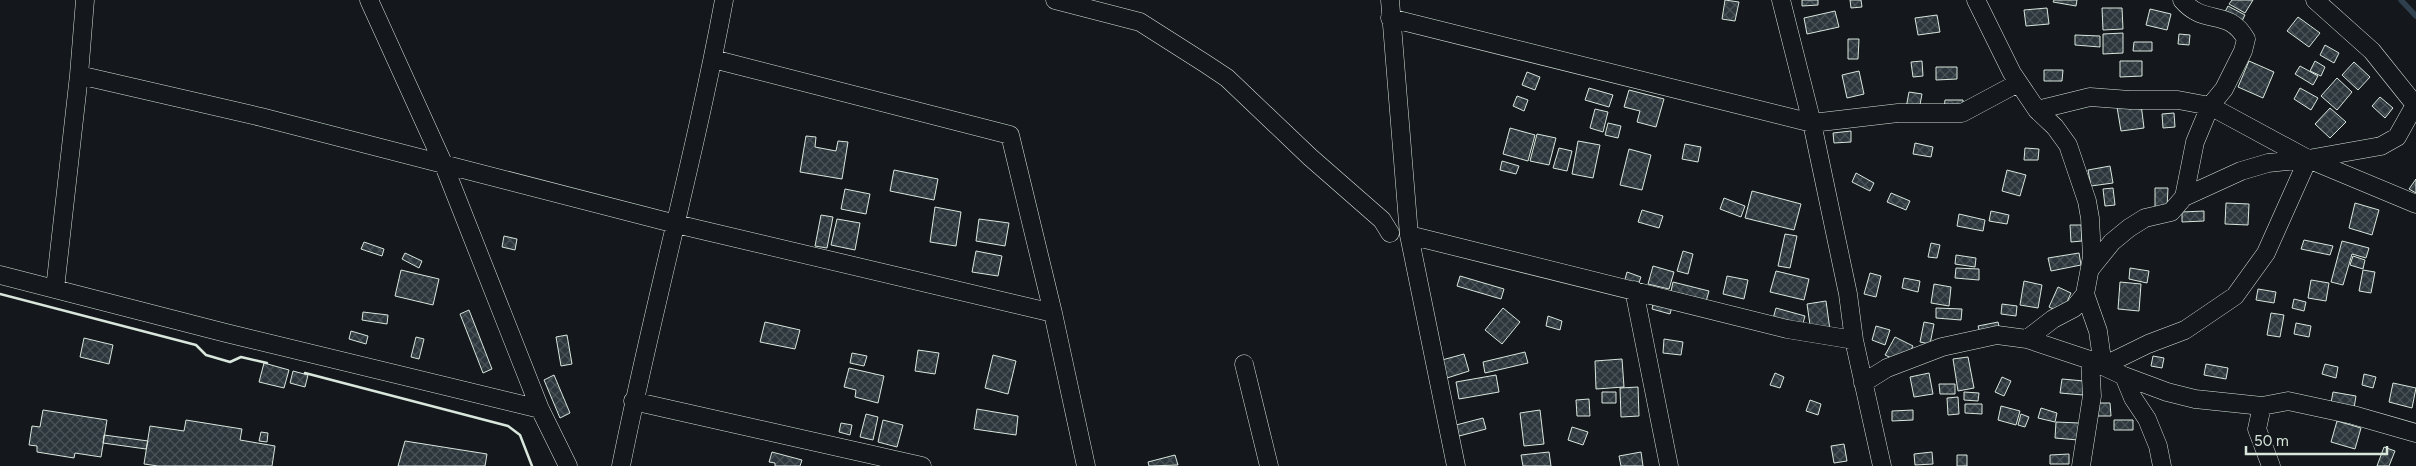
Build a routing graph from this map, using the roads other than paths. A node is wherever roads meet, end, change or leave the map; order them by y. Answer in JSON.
{"nodes":[{"id":1,"x":85,"y":0,"type":"edge"},
{"id":2,"x":369,"y":0,"type":"edge"},
{"id":3,"x":724,"y":0,"type":"edge"},
{"id":4,"x":1056,"y":0,"type":"edge"},
{"id":5,"x":1390,"y":0,"type":"edge"},
{"id":6,"x":1782,"y":0,"type":"edge"},
{"id":7,"x":1976,"y":0,"type":"edge"},
{"id":8,"x":2182,"y":0,"type":"edge"},
{"id":9,"x":2315,"y":0,"type":"edge"},
{"id":10,"x":1390,"y":18,"type":"junction"},
{"id":11,"x":713,"y":59,"type":"junction"},
{"id":12,"x":79,"y":75,"type":"junction"},
{"id":13,"x":2018,"y":83,"type":"junction"},
{"id":14,"x":2210,"y":106,"type":"junction"},
{"id":15,"x":2416,"y":106,"type":"edge"},
{"id":16,"x":2036,"y":110,"type":"junction"},
{"id":17,"x":1812,"y":123,"type":"junction"},
{"id":18,"x":2308,"y":160,"type":"junction"},
{"id":19,"x":443,"y":163,"type":"junction"},
{"id":20,"x":2184,"y":198,"type":"junction"},
{"id":21,"x":2416,"y":204,"type":"edge"},
{"id":22,"x":676,"y":224,"type":"junction"},
{"id":23,"x":1390,"y":233,"type":"dead end"},
{"id":24,"x":1409,"y":235,"type":"junction"},
{"id":25,"x":2091,"y":268,"type":"junction"},
{"id":26,"x":0,"y":275,"type":"edge"},
{"id":27,"x":54,"y":289,"type":"junction"},
{"id":28,"x":1634,"y":290,"type":"junction"},
{"id":29,"x":2085,"y":294,"type":"junction"},
{"id":30,"x":1053,"y":313,"type":"junction"},
{"id":31,"x":2027,"y":339,"type":"junction"},
{"id":32,"x":1854,"y":340,"type":"junction"},
{"id":33,"x":2097,"y":363,"type":"junction"},
{"id":34,"x":1244,"y":364,"type":"dead end"},
{"id":35,"x":2124,"y":376,"type":"junction"},
{"id":36,"x":1863,"y":384,"type":"junction"},
{"id":37,"x":633,"y":401,"type":"junction"},
{"id":38,"x":2262,"y":406,"type":"junction"},
{"id":39,"x":540,"y":408,"type":"junction"},
{"id":40,"x":2416,"y":433,"type":"edge"},
{"id":41,"x":568,"y":466,"type":"edge"},
{"id":42,"x":621,"y":466,"type":"edge"},
{"id":43,"x":922,"y":466,"type":"edge"},
{"id":44,"x":1086,"y":466,"type":"edge"},
{"id":45,"x":1269,"y":466,"type":"edge"},
{"id":46,"x":1456,"y":466,"type":"edge"},
{"id":47,"x":1669,"y":466,"type":"edge"},
{"id":48,"x":1882,"y":466,"type":"edge"},
{"id":49,"x":2081,"y":466,"type":"edge"},
{"id":50,"x":2162,"y":466,"type":"edge"},
{"id":51,"x":2271,"y":466,"type":"edge"}],
"edges":[{"from":1,"to":12,"type":"street"},
{"from":2,"to":19,"type":"street"},
{"from":3,"to":11,"type":"street"},
{"from":4,"to":23,"type":"street"},
{"from":5,"to":10,"type":"street"},
{"from":6,"to":17,"type":"street"},
{"from":7,"to":13,"type":"street"},
{"from":8,"to":14,"type":"street"},
{"from":9,"to":15,"type":"street"},
{"from":10,"to":17,"type":"street"},
{"from":10,"to":24,"type":"street"},
{"from":11,"to":22,"type":"street"},
{"from":11,"to":30,"type":"street"},
{"from":12,"to":19,"type":"street"},
{"from":12,"to":27,"type":"street"},
{"from":13,"to":16,"type":"street"},
{"from":13,"to":17,"type":"street"},
{"from":14,"to":16,"type":"street"},
{"from":14,"to":18,"type":"street"},
{"from":14,"to":20,"type":"street"},
{"from":15,"to":18,"type":"street"},
{"from":16,"to":25,"type":"street"},
{"from":17,"to":32,"type":"street"},
{"from":18,"to":20,"type":"street"},
{"from":18,"to":21,"type":"street"},
{"from":18,"to":33,"type":"street"},
{"from":19,"to":22,"type":"street"},
{"from":19,"to":39,"type":"street"},
{"from":20,"to":25,"type":"street"},
{"from":22,"to":30,"type":"street"},
{"from":22,"to":37,"type":"street"},
{"from":24,"to":28,"type":"street"},
{"from":24,"to":46,"type":"street"},
{"from":25,"to":29,"type":"street"},
{"from":26,"to":27,"type":"street"},
{"from":27,"to":39,"type":"street"},
{"from":28,"to":32,"type":"street"},
{"from":28,"to":47,"type":"street"},
{"from":29,"to":31,"type":"street"},
{"from":29,"to":33,"type":"street"},
{"from":30,"to":44,"type":"street"},
{"from":31,"to":33,"type":"street"},
{"from":31,"to":36,"type":"street"},
{"from":32,"to":36,"type":"street"},
{"from":33,"to":35,"type":"street"},
{"from":33,"to":49,"type":"street"},
{"from":34,"to":45,"type":"street"},
{"from":35,"to":38,"type":"street"},
{"from":35,"to":50,"type":"street"},
{"from":36,"to":48,"type":"street"},
{"from":37,"to":42,"type":"street"},
{"from":37,"to":43,"type":"street"},
{"from":38,"to":40,"type":"street"},
{"from":38,"to":51,"type":"street"},
{"from":39,"to":41,"type":"street"}]}
